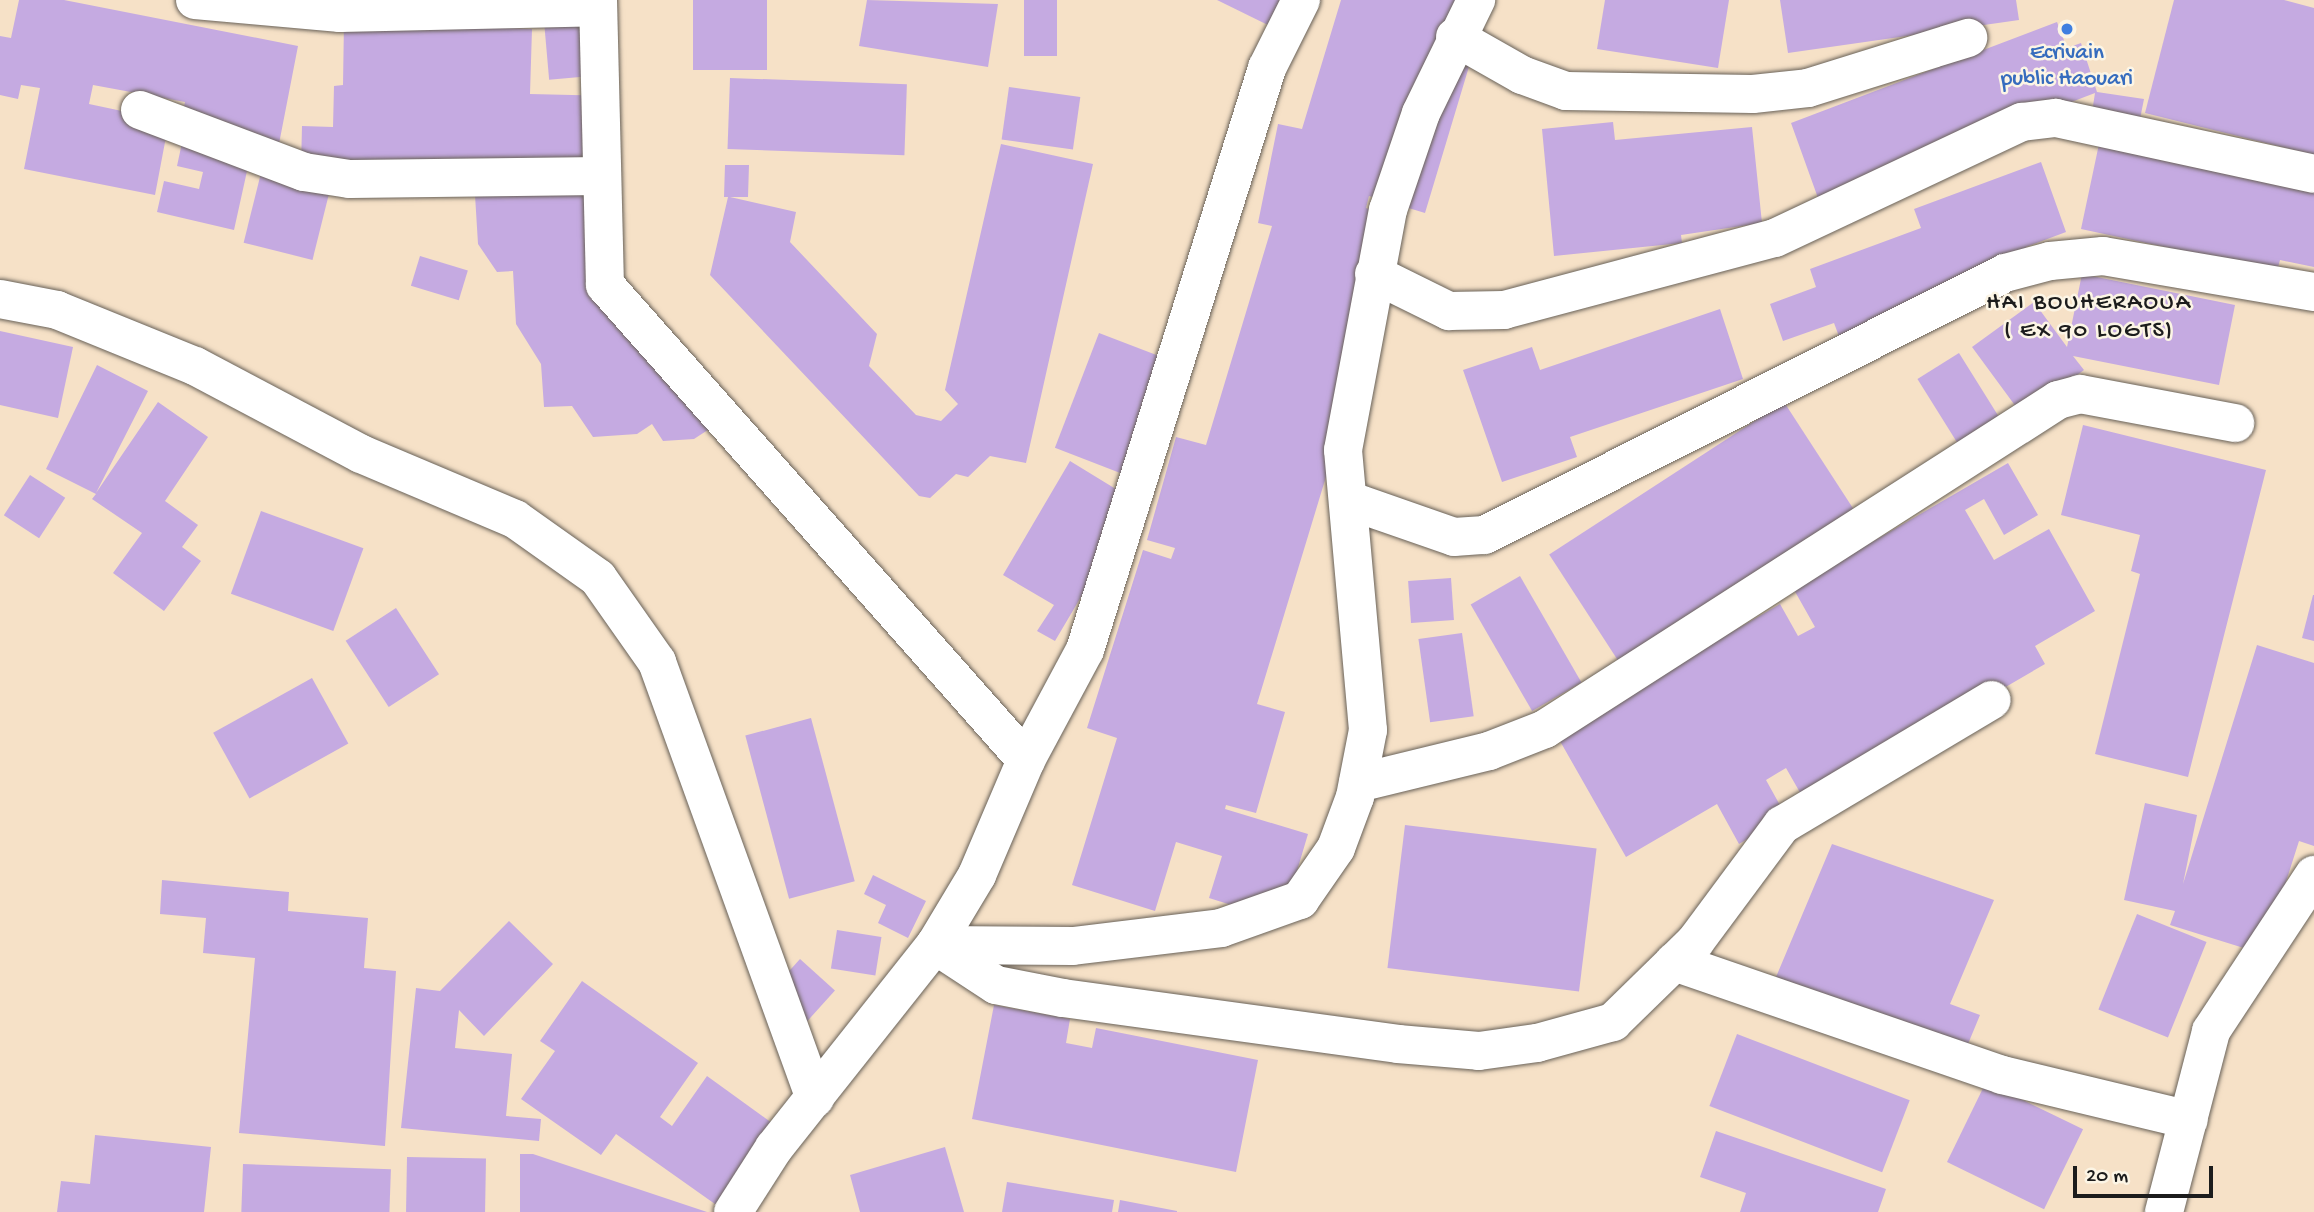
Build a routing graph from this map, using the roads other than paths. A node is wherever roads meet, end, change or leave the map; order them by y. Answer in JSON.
{"nodes":[{"id":1,"x":197,"y":0,"type":"edge"},
{"id":2,"x":1301,"y":0,"type":"edge"},
{"id":3,"x":1476,"y":0,"type":"edge"},
{"id":4,"x":598,"y":4,"type":"edge"},
{"id":5,"x":1455,"y":37,"type":"junction"},
{"id":6,"x":1968,"y":38,"type":"dead end"},
{"id":7,"x":140,"y":110,"type":"dead end"},
{"id":8,"x":2314,"y":174,"type":"edge"},
{"id":9,"x":602,"y":176,"type":"junction"},
{"id":10,"x":1374,"y":274,"type":"junction"},
{"id":11,"x":2314,"y":292,"type":"edge"},
{"id":12,"x":0,"y":299,"type":"edge"},
{"id":13,"x":2235,"y":423,"type":"dead end"},
{"id":14,"x":1349,"y":500,"type":"junction"},
{"id":15,"x":1992,"y":700,"type":"dead end"},
{"id":16,"x":1026,"y":760,"type":"junction"},
{"id":17,"x":1358,"y":783,"type":"junction"},
{"id":18,"x":2314,"y":875,"type":"edge"},
{"id":19,"x":935,"y":946,"type":"junction"},
{"id":20,"x":1674,"y":962,"type":"junction"},
{"id":21,"x":814,"y":1098,"type":"junction"},
{"id":22,"x":2189,"y":1120,"type":"junction"},
{"id":23,"x":733,"y":1212,"type":"edge"},
{"id":24,"x":2164,"y":1212,"type":"edge"}],
"edges":[{"from":1,"to":4,"type":"street"},
{"from":2,"to":16,"type":"street"},
{"from":3,"to":5,"type":"street"},
{"from":4,"to":9,"type":"street"},
{"from":5,"to":6,"type":"street"},
{"from":5,"to":10,"type":"street"},
{"from":7,"to":9,"type":"street"},
{"from":8,"to":10,"type":"street"},
{"from":9,"to":16,"type":"street"},
{"from":10,"to":14,"type":"street"},
{"from":11,"to":14,"type":"street"},
{"from":12,"to":21,"type":"street"},
{"from":13,"to":17,"type":"street"},
{"from":14,"to":17,"type":"street"},
{"from":15,"to":20,"type":"street"},
{"from":16,"to":19,"type":"street"},
{"from":17,"to":19,"type":"street"},
{"from":18,"to":22,"type":"street"},
{"from":19,"to":20,"type":"street"},
{"from":19,"to":21,"type":"street"},
{"from":20,"to":22,"type":"street"},
{"from":21,"to":23,"type":"street"},
{"from":22,"to":24,"type":"street"}]}
